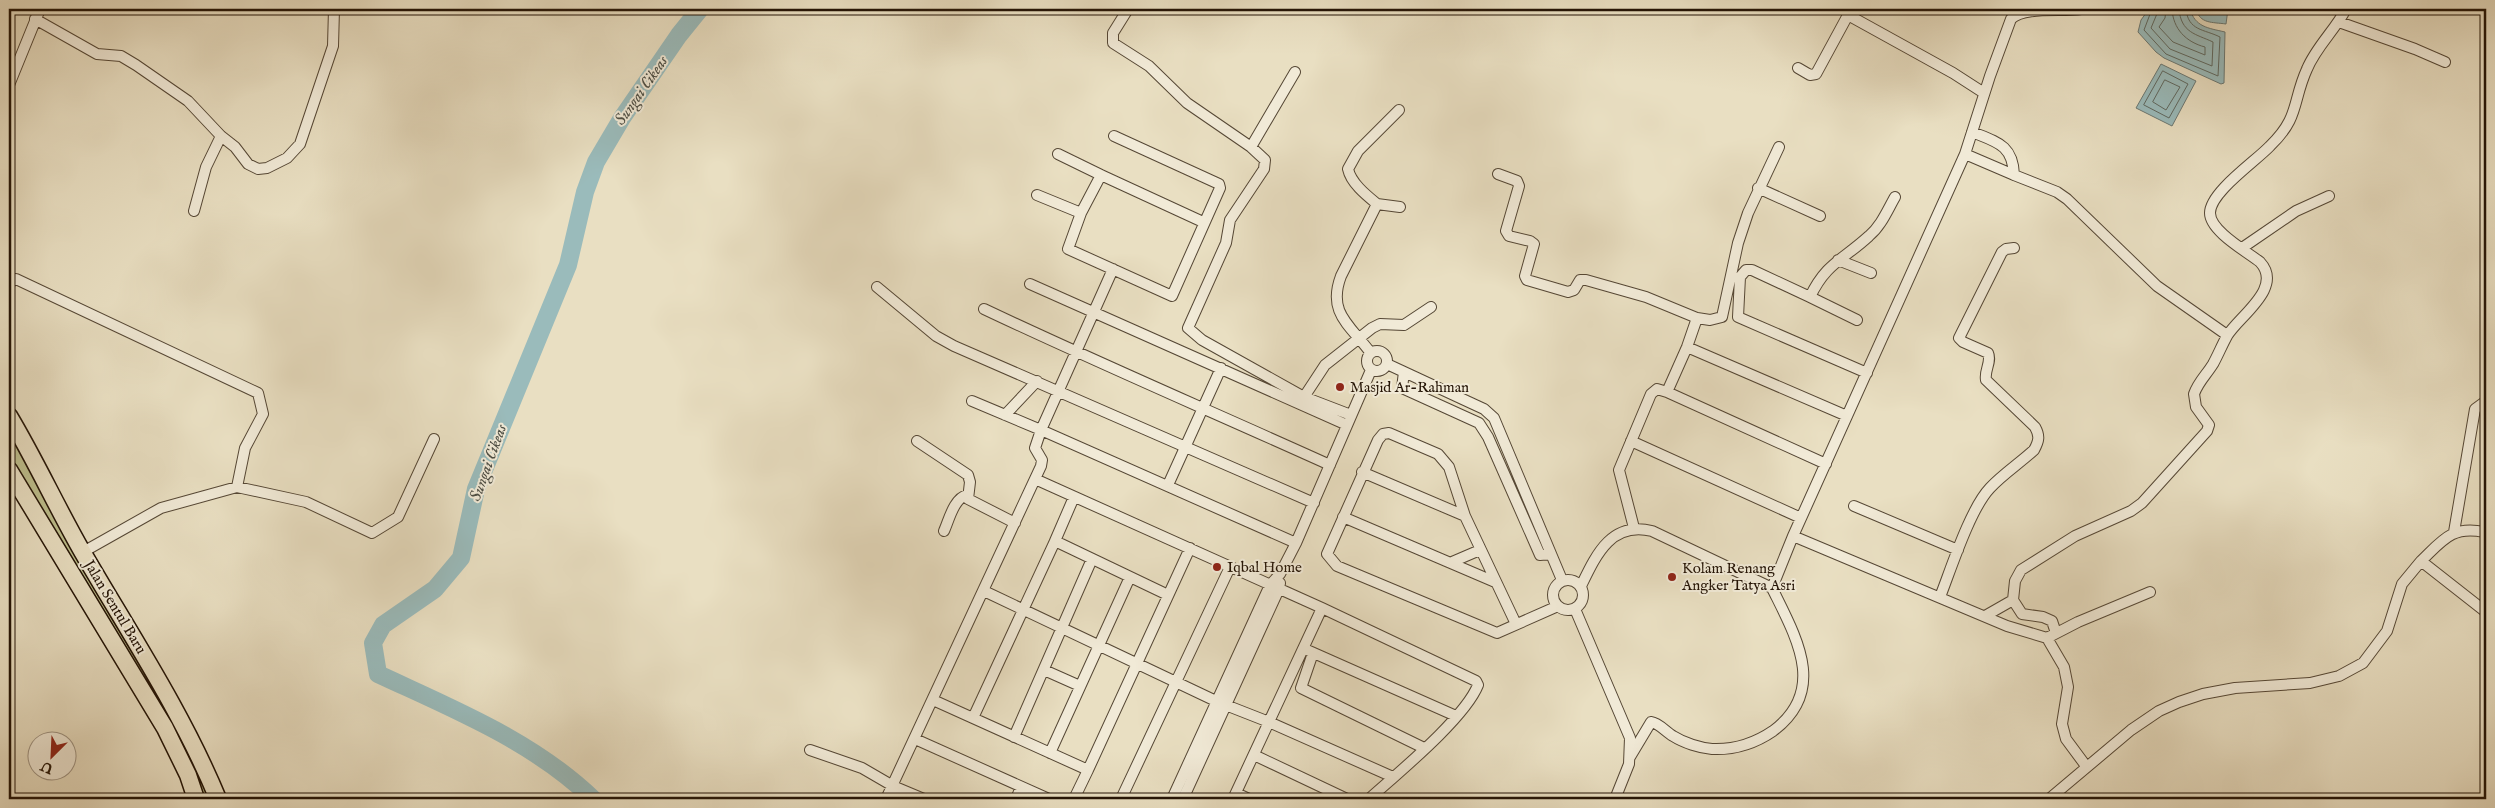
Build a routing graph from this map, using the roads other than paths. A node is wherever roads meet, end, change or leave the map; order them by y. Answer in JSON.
{"nodes":[{"id":1,"x":40,"y":9,"type":"edge"},
{"id":2,"x":334,"y":9,"type":"edge"},
{"id":3,"x":1128,"y":9,"type":"edge"},
{"id":4,"x":2081,"y":9,"type":"edge"},
{"id":5,"x":2346,"y":9,"type":"edge"},
{"id":6,"x":35,"y":19,"type":"junction"},
{"id":7,"x":2339,"y":22,"type":"junction"},
{"id":8,"x":2445,"y":62,"type":"dead end"},
{"id":9,"x":1798,"y":68,"type":"dead end"},
{"id":10,"x":1295,"y":72,"type":"dead end"},
{"id":11,"x":9,"y":85,"type":"edge"},
{"id":12,"x":1984,"y":93,"type":"junction"},
{"id":13,"x":1399,"y":110,"type":"dead end"},
{"id":14,"x":1972,"y":132,"type":"junction"},
{"id":15,"x":220,"y":136,"type":"junction"},
{"id":16,"x":1114,"y":136,"type":"dead end"},
{"id":17,"x":1779,"y":146,"type":"dead end"},
{"id":18,"x":1251,"y":147,"type":"junction"},
{"id":19,"x":1058,"y":154,"type":"dead end"},
{"id":20,"x":1965,"y":154,"type":"junction"},
{"id":21,"x":1498,"y":174,"type":"dead end"},
{"id":22,"x":2014,"y":175,"type":"junction"},
{"id":23,"x":1101,"y":176,"type":"junction"},
{"id":24,"x":1758,"y":188,"type":"junction"},
{"id":25,"x":1036,"y":195,"type":"dead end"},
{"id":26,"x":2329,"y":196,"type":"dead end"},
{"id":27,"x":1895,"y":197,"type":"dead end"},
{"id":28,"x":1377,"y":204,"type":"junction"},
{"id":29,"x":1400,"y":206,"type":"dead end"},
{"id":30,"x":194,"y":211,"type":"dead end"},
{"id":31,"x":1081,"y":213,"type":"junction"},
{"id":32,"x":1820,"y":216,"type":"dead end"},
{"id":33,"x":1203,"y":222,"type":"junction"},
{"id":34,"x":2014,"y":248,"type":"dead end"},
{"id":35,"x":2242,"y":248,"type":"junction"},
{"id":36,"x":1838,"y":260,"type":"junction"},
{"id":37,"x":1113,"y":269,"type":"junction"},
{"id":38,"x":1872,"y":273,"type":"dead end"},
{"id":39,"x":9,"y":283,"type":"edge"},
{"id":40,"x":1030,"y":284,"type":"dead end"},
{"id":41,"x":877,"y":287,"type":"dead end"},
{"id":42,"x":1810,"y":297,"type":"junction"},
{"id":43,"x":1431,"y":307,"type":"dead end"},
{"id":44,"x":984,"y":309,"type":"dead end"},
{"id":45,"x":1094,"y":312,"type":"junction"},
{"id":46,"x":1697,"y":318,"type":"junction"},
{"id":47,"x":1857,"y":320,"type":"dead end"},
{"id":48,"x":2228,"y":335,"type":"junction"},
{"id":49,"x":1359,"y":337,"type":"junction"},
{"id":50,"x":1688,"y":346,"type":"junction"},
{"id":51,"x":1370,"y":352,"type":"junction"},
{"id":52,"x":1076,"y":353,"type":"junction"},
{"id":53,"x":1387,"y":364,"type":"junction"},
{"id":54,"x":1221,"y":368,"type":"junction"},
{"id":55,"x":1371,"y":370,"type":"junction"},
{"id":56,"x":1404,"y":372,"type":"junction"},
{"id":57,"x":1868,"y":373,"type":"junction"},
{"id":58,"x":1037,"y":381,"type":"junction"},
{"id":59,"x":1060,"y":391,"type":"junction"},
{"id":60,"x":1667,"y":392,"type":"junction"},
{"id":61,"x":1304,"y":396,"type":"junction"},
{"id":62,"x":2486,"y":401,"type":"edge"},
{"id":63,"x":972,"y":402,"type":"dead end"},
{"id":64,"x":1471,"y":403,"type":"junction"},
{"id":65,"x":1202,"y":407,"type":"junction"},
{"id":66,"x":1005,"y":415,"type":"junction"},
{"id":67,"x":9,"y":416,"type":"edge"},
{"id":68,"x":1464,"y":416,"type":"junction"},
{"id":69,"x":1847,"y":416,"type":"junction"},
{"id":70,"x":1349,"y":420,"type":"junction"},
{"id":71,"x":1041,"y":430,"type":"junction"},
{"id":72,"x":434,"y":439,"type":"dead end"},
{"id":73,"x":15,"y":441,"type":"edge"},
{"id":74,"x":917,"y":441,"type":"dead end"},
{"id":75,"x":1631,"y":441,"type":"junction"},
{"id":76,"x":1186,"y":446,"type":"junction"},
{"id":77,"x":1512,"y":460,"type":"junction"},
{"id":78,"x":35,"y":462,"type":"junction"},
{"id":79,"x":1826,"y":464,"type":"junction"},
{"id":80,"x":1330,"y":465,"type":"junction"},
{"id":81,"x":1500,"y":466,"type":"junction"},
{"id":82,"x":9,"y":471,"type":"edge"},
{"id":83,"x":1362,"y":472,"type":"junction"},
{"id":84,"x":1035,"y":479,"type":"junction"},
{"id":85,"x":1168,"y":485,"type":"junction"},
{"id":86,"x":237,"y":487,"type":"junction"},
{"id":87,"x":966,"y":495,"type":"junction"},
{"id":88,"x":1074,"y":496,"type":"junction"},
{"id":89,"x":1314,"y":503,"type":"junction"},
{"id":90,"x":1531,"y":505,"type":"junction"},
{"id":91,"x":1854,"y":506,"type":"dead end"},
{"id":92,"x":1519,"y":510,"type":"junction"},
{"id":93,"x":1465,"y":516,"type":"junction"},
{"id":94,"x":1343,"y":517,"type":"junction"},
{"id":95,"x":1801,"y":518,"type":"junction"},
{"id":96,"x":1015,"y":523,"type":"junction"},
{"id":97,"x":1634,"y":528,"type":"junction"},
{"id":98,"x":944,"y":531,"type":"dead end"},
{"id":99,"x":2454,"y":532,"type":"junction"},
{"id":100,"x":2484,"y":532,"type":"dead end"},
{"id":101,"x":1793,"y":536,"type":"junction"},
{"id":102,"x":1054,"y":541,"type":"junction"},
{"id":103,"x":1296,"y":543,"type":"junction"},
{"id":104,"x":1190,"y":548,"type":"junction"},
{"id":105,"x":1480,"y":550,"type":"junction"},
{"id":106,"x":1958,"y":550,"type":"junction"},
{"id":107,"x":82,"y":552,"type":"junction"},
{"id":108,"x":1551,"y":554,"type":"junction"},
{"id":109,"x":1092,"y":559,"type":"junction"},
{"id":110,"x":2421,"y":561,"type":"junction"},
{"id":111,"x":1452,"y":562,"type":"junction"},
{"id":112,"x":1230,"y":567,"type":"junction"},
{"id":113,"x":1130,"y":577,"type":"junction"},
{"id":114,"x":1562,"y":580,"type":"junction"},
{"id":115,"x":1495,"y":582,"type":"junction"},
{"id":116,"x":1581,"y":586,"type":"junction"},
{"id":117,"x":1275,"y":587,"type":"junction"},
{"id":118,"x":1772,"y":588,"type":"junction"},
{"id":119,"x":984,"y":591,"type":"junction"},
{"id":120,"x":2150,"y":592,"type":"dead end"},
{"id":121,"x":1168,"y":595,"type":"junction"},
{"id":122,"x":1940,"y":597,"type":"junction"},
{"id":123,"x":2013,"y":600,"type":"junction"},
{"id":124,"x":1558,"y":606,"type":"junction"},
{"id":125,"x":1322,"y":608,"type":"junction"},
{"id":126,"x":1022,"y":609,"type":"junction"},
{"id":127,"x":1575,"y":609,"type":"junction"},
{"id":128,"x":2486,"y":612,"type":"edge"},
{"id":129,"x":1985,"y":616,"type":"junction"},
{"id":130,"x":1516,"y":624,"type":"junction"},
{"id":131,"x":1062,"y":628,"type":"junction"},
{"id":132,"x":2052,"y":636,"type":"junction"},
{"id":133,"x":1098,"y":645,"type":"junction"},
{"id":134,"x":1308,"y":651,"type":"junction"},
{"id":135,"x":1137,"y":663,"type":"junction"},
{"id":136,"x":1044,"y":670,"type":"junction"},
{"id":137,"x":1175,"y":681,"type":"junction"},
{"id":138,"x":1080,"y":686,"type":"junction"},
{"id":139,"x":933,"y":700,"type":"junction"},
{"id":140,"x":1222,"y":703,"type":"junction"},
{"id":141,"x":1456,"y":716,"type":"junction"},
{"id":142,"x":973,"y":718,"type":"junction"},
{"id":143,"x":1269,"y":722,"type":"junction"},
{"id":144,"x":1014,"y":737,"type":"junction"},
{"id":145,"x":915,"y":739,"type":"junction"},
{"id":146,"x":1424,"y":748,"type":"junction"},
{"id":147,"x":810,"y":750,"type":"dead end"},
{"id":148,"x":1050,"y":753,"type":"junction"},
{"id":149,"x":1254,"y":755,"type":"junction"},
{"id":150,"x":1630,"y":757,"type":"junction"},
{"id":151,"x":2086,"y":766,"type":"junction"},
{"id":152,"x":1088,"y":770,"type":"junction"},
{"id":153,"x":1393,"y":777,"type":"junction"},
{"id":154,"x":893,"y":786,"type":"junction"},
{"id":155,"x":1021,"y":787,"type":"junction"},
{"id":156,"x":1235,"y":796,"type":"edge"},
{"id":157,"x":196,"y":799,"type":"edge"},
{"id":158,"x":218,"y":799,"type":"edge"},
{"id":159,"x":886,"y":799,"type":"edge"},
{"id":160,"x":924,"y":799,"type":"edge"},
{"id":161,"x":1016,"y":799,"type":"edge"},
{"id":162,"x":1050,"y":799,"type":"edge"},
{"id":163,"x":1074,"y":799,"type":"edge"},
{"id":164,"x":1121,"y":799,"type":"edge"},
{"id":165,"x":1172,"y":799,"type":"edge"},
{"id":166,"x":1183,"y":799,"type":"edge"},
{"id":167,"x":1249,"y":799,"type":"edge"},
{"id":168,"x":1347,"y":799,"type":"edge"},
{"id":169,"x":1370,"y":799,"type":"edge"},
{"id":170,"x":1615,"y":799,"type":"edge"},
{"id":171,"x":2050,"y":799,"type":"edge"}],
"edges":[{"from":1,"to":6,"type":"street"},
{"from":2,"to":15,"type":"street"},
{"from":3,"to":18,"type":"street"},
{"from":4,"to":12,"type":"street"},
{"from":5,"to":7,"type":"street"},
{"from":6,"to":11,"type":"street"},
{"from":6,"to":15,"type":"street"},
{"from":7,"to":8,"type":"street"},
{"from":7,"to":35,"type":"street"},
{"from":9,"to":12,"type":"street"},
{"from":10,"to":18,"type":"street"},
{"from":12,"to":14,"type":"street"},
{"from":13,"to":28,"type":"street"},
{"from":14,"to":20,"type":"street"},
{"from":14,"to":22,"type":"street"},
{"from":15,"to":30,"type":"street"},
{"from":16,"to":33,"type":"street"},
{"from":17,"to":24,"type":"street"},
{"from":18,"to":61,"type":"street"},
{"from":19,"to":23,"type":"street"},
{"from":20,"to":22,"type":"street"},
{"from":20,"to":57,"type":"street"},
{"from":21,"to":46,"type":"street"},
{"from":22,"to":48,"type":"street"},
{"from":23,"to":31,"type":"street"},
{"from":23,"to":33,"type":"street"},
{"from":24,"to":32,"type":"street"},
{"from":24,"to":46,"type":"street"},
{"from":25,"to":31,"type":"street"},
{"from":26,"to":35,"type":"street"},
{"from":27,"to":36,"type":"street"},
{"from":28,"to":29,"type":"street"},
{"from":28,"to":49,"type":"street"},
{"from":31,"to":37,"type":"street"},
{"from":33,"to":37,"type":"street"},
{"from":34,"to":106,"type":"street"},
{"from":35,"to":48,"type":"street"},
{"from":36,"to":38,"type":"street"},
{"from":36,"to":42,"type":"street"},
{"from":37,"to":45,"type":"street"},
{"from":39,"to":86,"type":"street"},
{"from":40,"to":45,"type":"street"},
{"from":41,"to":58,"type":"street"},
{"from":42,"to":47,"type":"street"},
{"from":42,"to":57,"type":"street"},
{"from":43,"to":49,"type":"street"},
{"from":44,"to":52,"type":"street"},
{"from":45,"to":52,"type":"street"},
{"from":45,"to":54,"type":"street"},
{"from":46,"to":50,"type":"street"},
{"from":48,"to":123,"type":"street"},
{"from":49,"to":51,"type":"street"},
{"from":49,"to":61,"type":"street"},
{"from":50,"to":60,"type":"street"},
{"from":50,"to":69,"type":"street"},
{"from":51,"to":53,"type":"street"},
{"from":51,"to":55,"type":"street"},
{"from":52,"to":59,"type":"street"},
{"from":52,"to":65,"type":"street"},
{"from":53,"to":55,"type":"street"},
{"from":53,"to":56,"type":"street"},
{"from":54,"to":65,"type":"street"},
{"from":54,"to":70,"type":"street"},
{"from":55,"to":70,"type":"street"},
{"from":56,"to":64,"type":"street"},
{"from":56,"to":68,"type":"street"},
{"from":57,"to":69,"type":"street"},
{"from":58,"to":59,"type":"street"},
{"from":58,"to":66,"type":"street"},
{"from":59,"to":71,"type":"street"},
{"from":59,"to":76,"type":"street"},
{"from":60,"to":75,"type":"street"},
{"from":60,"to":79,"type":"street"},
{"from":61,"to":70,"type":"street"},
{"from":62,"to":99,"type":"street"},
{"from":63,"to":66,"type":"street"},
{"from":64,"to":68,"type":"street"},
{"from":64,"to":77,"type":"street"},
{"from":65,"to":76,"type":"street"},
{"from":65,"to":80,"type":"street"},
{"from":66,"to":71,"type":"street"},
{"from":67,"to":73,"type":"main road","name":"Jalan Sentul Baru"},
{"from":68,"to":81,"type":"street"},
{"from":69,"to":79,"type":"street"},
{"from":70,"to":80,"type":"street"},
{"from":71,"to":84,"type":"street"},
{"from":71,"to":85,"type":"street"},
{"from":72,"to":86,"type":"street"},
{"from":73,"to":78,"type":"main road","name":"Jalan Sentul Baru"},
{"from":74,"to":87,"type":"street"},
{"from":75,"to":95,"type":"street"},
{"from":75,"to":97,"type":"street"},
{"from":76,"to":85,"type":"street"},
{"from":76,"to":89,"type":"street"},
{"from":77,"to":81,"type":"street"},
{"from":77,"to":90,"type":"street"},
{"from":78,"to":82,"type":"main road"},
{"from":78,"to":107,"type":"main road","name":"Jalan Sentul Baru"},
{"from":79,"to":95,"type":"street"},
{"from":80,"to":89,"type":"street"},
{"from":81,"to":92,"type":"street"},
{"from":82,"to":157,"type":"main road","name":"Jalan Sentul Baru"},
{"from":83,"to":93,"type":"street"},
{"from":83,"to":93,"type":"street"},
{"from":83,"to":94,"type":"street"},
{"from":84,"to":88,"type":"street"},
{"from":84,"to":96,"type":"street"},
{"from":85,"to":103,"type":"street"},
{"from":86,"to":107,"type":"street"},
{"from":87,"to":96,"type":"street"},
{"from":87,"to":98,"type":"street"},
{"from":88,"to":102,"type":"street"},
{"from":88,"to":104,"type":"street"},
{"from":89,"to":103,"type":"street"},
{"from":90,"to":92,"type":"street"},
{"from":90,"to":108,"type":"street"},
{"from":91,"to":106,"type":"street"},
{"from":92,"to":108,"type":"street"},
{"from":93,"to":105,"type":"street"},
{"from":94,"to":111,"type":"street"},
{"from":94,"to":130,"type":"street"},
{"from":95,"to":101,"type":"street"},
{"from":96,"to":119,"type":"street"},
{"from":97,"to":116,"type":"street"},
{"from":97,"to":118,"type":"street"},
{"from":99,"to":100,"type":"street"},
{"from":99,"to":110,"type":"street"},
{"from":101,"to":118,"type":"street"},
{"from":101,"to":122,"type":"street"},
{"from":102,"to":109,"type":"street"},
{"from":102,"to":126,"type":"street"},
{"from":103,"to":117,"type":"street"},
{"from":104,"to":112,"type":"street"},
{"from":104,"to":121,"type":"street"},
{"from":105,"to":111,"type":"street"},
{"from":105,"to":115,"type":"street"},
{"from":106,"to":122,"type":"street"},
{"from":107,"to":158,"type":"main road","name":"Jalan Sentul Baru"},
{"from":108,"to":114,"type":"street"},
{"from":109,"to":113,"type":"street"},
{"from":109,"to":131,"type":"street"},
{"from":110,"to":128,"type":"street"},
{"from":110,"to":151,"type":"street"},
{"from":111,"to":115,"type":"street"},
{"from":112,"to":117,"type":"street"},
{"from":112,"to":137,"type":"street"},
{"from":113,"to":121,"type":"street"},
{"from":113,"to":133,"type":"street"},
{"from":114,"to":116,"type":"street"},
{"from":114,"to":124,"type":"street"},
{"from":115,"to":130,"type":"street"},
{"from":116,"to":127,"type":"street"},
{"from":117,"to":125,"type":"street"},
{"from":117,"to":140,"type":"street"},
{"from":118,"to":150,"type":"street"},
{"from":119,"to":126,"type":"street"},
{"from":119,"to":139,"type":"street"},
{"from":120,"to":132,"type":"street"},
{"from":121,"to":135,"type":"street"},
{"from":122,"to":129,"type":"street"},
{"from":123,"to":129,"type":"street"},
{"from":123,"to":132,"type":"street"},
{"from":124,"to":127,"type":"street"},
{"from":124,"to":130,"type":"street"},
{"from":125,"to":134,"type":"street"},
{"from":125,"to":141,"type":"street"},
{"from":126,"to":131,"type":"street"},
{"from":126,"to":142,"type":"street"},
{"from":127,"to":150,"type":"street"},
{"from":129,"to":132,"type":"street"},
{"from":131,"to":133,"type":"street"},
{"from":131,"to":136,"type":"street"},
{"from":132,"to":151,"type":"street"},
{"from":133,"to":135,"type":"street"},
{"from":133,"to":138,"type":"street"},
{"from":134,"to":141,"type":"street"},
{"from":134,"to":143,"type":"street"},
{"from":134,"to":146,"type":"street"},
{"from":135,"to":137,"type":"street"},
{"from":135,"to":152,"type":"street"},
{"from":136,"to":138,"type":"street"},
{"from":136,"to":144,"type":"street"},
{"from":137,"to":140,"type":"street"},
{"from":137,"to":164,"type":"street"},
{"from":138,"to":148,"type":"street"},
{"from":139,"to":142,"type":"street"},
{"from":139,"to":145,"type":"street"},
{"from":140,"to":143,"type":"street"},
{"from":140,"to":165,"type":"street"},
{"from":140,"to":166,"type":"street"},
{"from":141,"to":146,"type":"street"},
{"from":142,"to":144,"type":"street"},
{"from":143,"to":149,"type":"street"},
{"from":143,"to":153,"type":"street"},
{"from":144,"to":148,"type":"street"},
{"from":145,"to":154,"type":"street"},
{"from":145,"to":155,"type":"street"},
{"from":146,"to":153,"type":"street"},
{"from":147,"to":154,"type":"street"},
{"from":148,"to":152,"type":"street"},
{"from":149,"to":156,"type":"street"},
{"from":149,"to":168,"type":"street"},
{"from":150,"to":170,"type":"street"},
{"from":151,"to":171,"type":"street"},
{"from":152,"to":163,"type":"street"},
{"from":153,"to":169,"type":"street"},
{"from":154,"to":159,"type":"street"},
{"from":154,"to":160,"type":"street"},
{"from":155,"to":161,"type":"street"},
{"from":155,"to":162,"type":"street"},
{"from":156,"to":167,"type":"street"}]}
